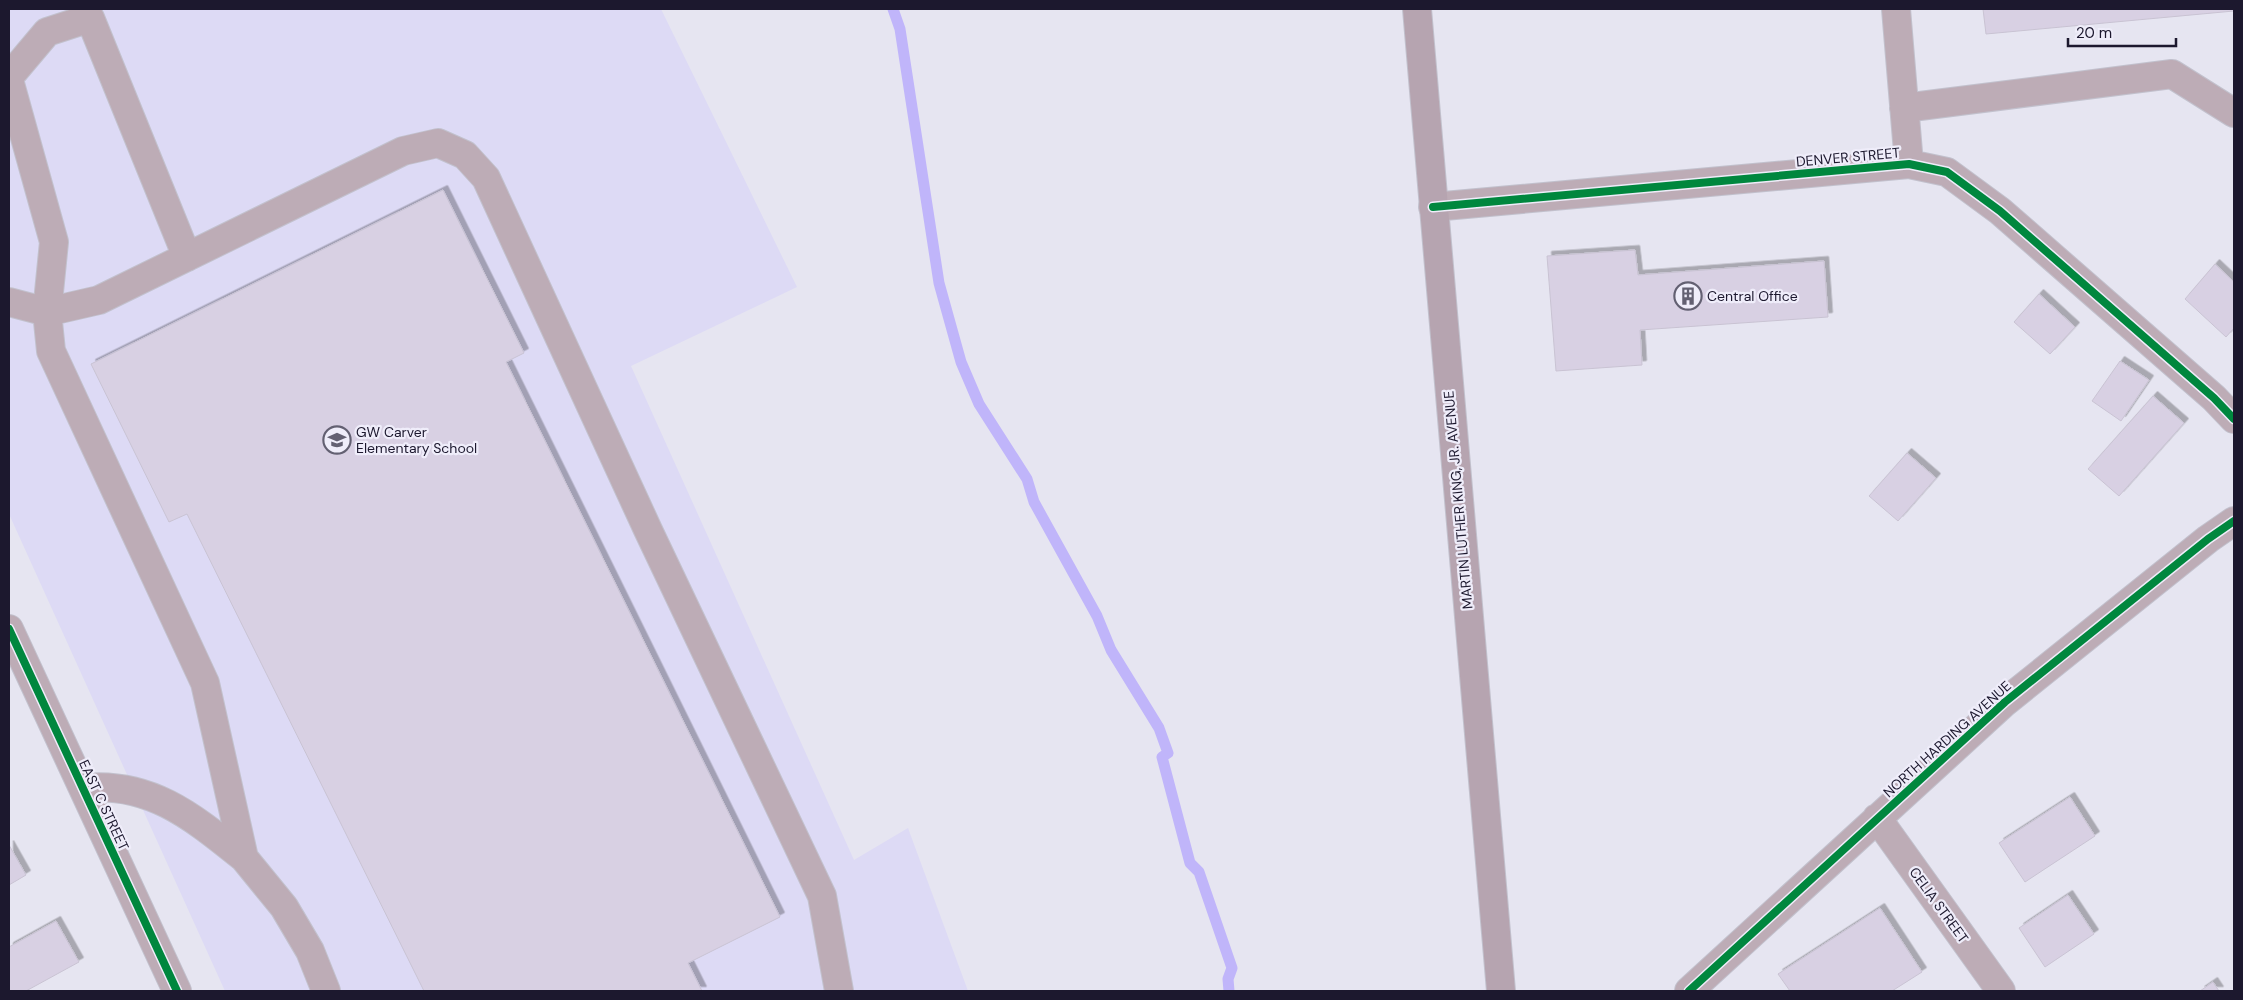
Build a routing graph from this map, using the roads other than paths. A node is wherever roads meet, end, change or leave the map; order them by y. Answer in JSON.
{"nodes":[{"id":1,"x":1416,"y":9,"type":"edge"},
{"id":2,"x":1896,"y":9,"type":"edge"},
{"id":3,"x":9,"y":78,"type":"edge"},
{"id":4,"x":1904,"y":108,"type":"junction"},
{"id":5,"x":2234,"y":114,"type":"edge"},
{"id":6,"x":1909,"y":164,"type":"junction"},
{"id":7,"x":1433,"y":208,"type":"junction"},
{"id":8,"x":187,"y":257,"type":"junction"},
{"id":9,"x":9,"y":302,"type":"edge"},
{"id":10,"x":47,"y":312,"type":"junction"},
{"id":11,"x":2234,"y":419,"type":"edge"},
{"id":12,"x":2234,"y":521,"type":"edge"},
{"id":13,"x":9,"y":629,"type":"edge"},
{"id":14,"x":82,"y":788,"type":"junction"},
{"id":15,"x":1877,"y":818,"type":"junction"},
{"id":16,"x":244,"y":858,"type":"junction"},
{"id":17,"x":177,"y":991,"type":"edge"},
{"id":18,"x":326,"y":991,"type":"edge"},
{"id":19,"x":839,"y":991,"type":"edge"},
{"id":20,"x":1502,"y":991,"type":"edge"},
{"id":21,"x":1689,"y":991,"type":"edge"},
{"id":22,"x":2001,"y":991,"type":"edge"}],
"edges":[{"from":1,"to":7,"type":"main road","name":"MARTIN LUTHER KING, JR. AVENUE"},
{"from":2,"to":4,"type":"street"},
{"from":3,"to":8,"type":"street"},
{"from":3,"to":10,"type":"street"},
{"from":4,"to":5,"type":"street"},
{"from":4,"to":6,"type":"street"},
{"from":6,"to":7,"type":"street","name":"DENVER STREET"},
{"from":6,"to":11,"type":"street","name":"DENVER STREET"},
{"from":7,"to":20,"type":"main road","name":"MARTIN LUTHER KING, JR. AVENUE"},
{"from":8,"to":10,"type":"street"},
{"from":8,"to":19,"type":"street"},
{"from":9,"to":10,"type":"street"},
{"from":10,"to":16,"type":"street"},
{"from":12,"to":15,"type":"street","name":"NORTH HARDING AVENUE"},
{"from":13,"to":14,"type":"street","name":"EAST C STREET"},
{"from":14,"to":16,"type":"street"},
{"from":14,"to":17,"type":"street","name":"EAST C STREET"},
{"from":15,"to":21,"type":"street","name":"NORTH HARDING AVENUE"},
{"from":15,"to":22,"type":"street","name":"CELIA STREET"},
{"from":16,"to":18,"type":"street"}]}
